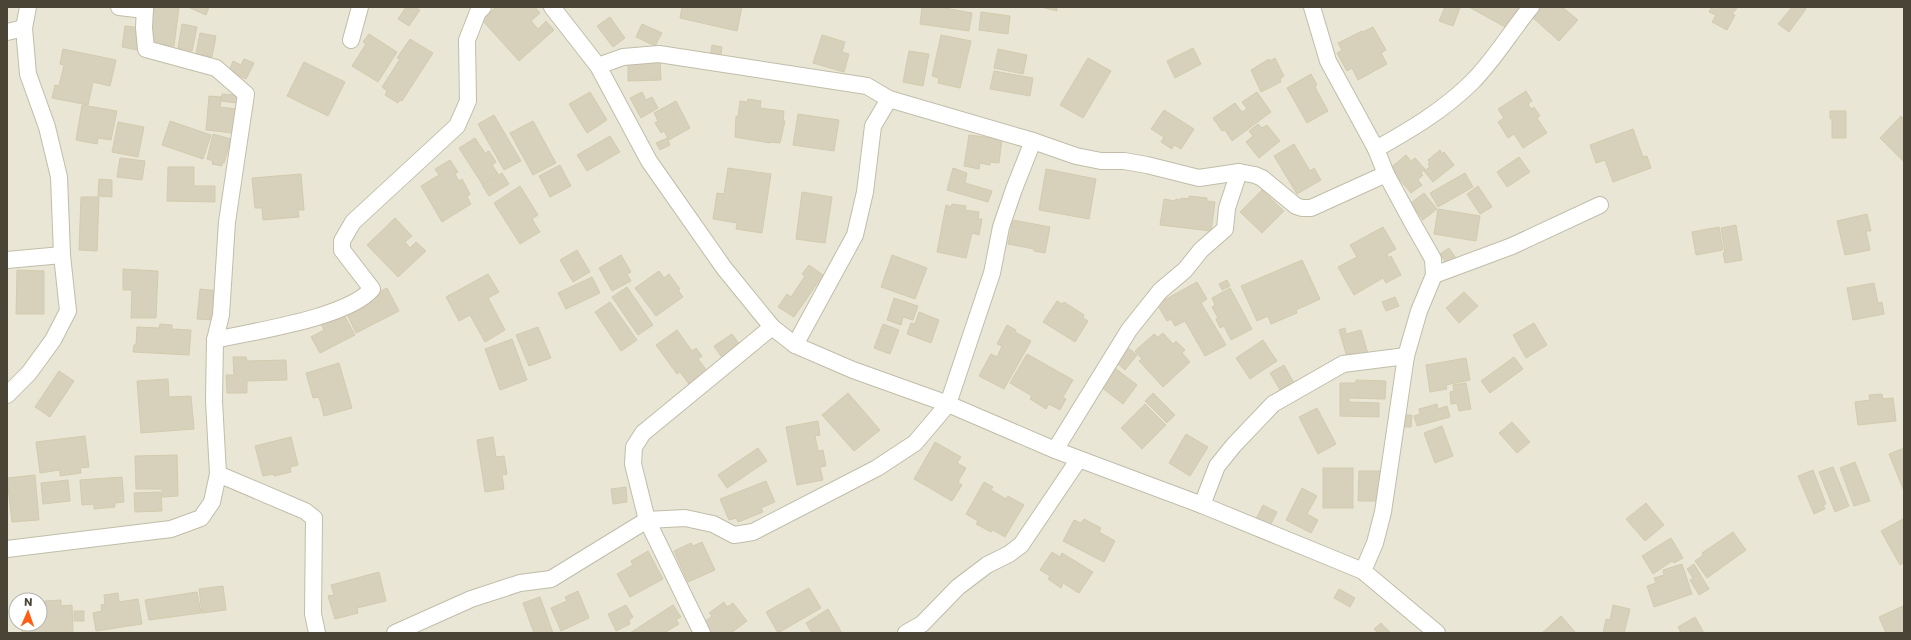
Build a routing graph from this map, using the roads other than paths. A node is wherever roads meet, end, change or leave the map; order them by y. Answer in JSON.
{"nodes":[{"id":1,"x":28,"y":7,"type":"edge"},
{"id":2,"x":119,"y":7,"type":"edge"},
{"id":3,"x":360,"y":7,"type":"edge"},
{"id":4,"x":483,"y":7,"type":"edge"},
{"id":5,"x":552,"y":7,"type":"edge"},
{"id":6,"x":1312,"y":7,"type":"edge"},
{"id":7,"x":1531,"y":7,"type":"edge"},
{"id":8,"x":145,"y":8,"type":"edge"},
{"id":9,"x":24,"y":28,"type":"junction"},
{"id":10,"x":7,"y":32,"type":"edge"},
{"id":11,"x":351,"y":40,"type":"dead end"},
{"id":12,"x":598,"y":66,"type":"junction"},
{"id":13,"x":889,"y":99,"type":"junction"},
{"id":14,"x":1033,"y":142,"type":"junction"},
{"id":15,"x":1376,"y":149,"type":"junction"},
{"id":16,"x":1238,"y":172,"type":"junction"},
{"id":17,"x":1386,"y":174,"type":"junction"},
{"id":18,"x":1600,"y":205,"type":"dead end"},
{"id":19,"x":62,"y":255,"type":"junction"},
{"id":20,"x":7,"y":260,"type":"edge"},
{"id":21,"x":1434,"y":275,"type":"junction"},
{"id":22,"x":772,"y":328,"type":"junction"},
{"id":23,"x":215,"y":340,"type":"junction"},
{"id":24,"x":795,"y":345,"type":"junction"},
{"id":25,"x":1406,"y":356,"type":"junction"},
{"id":26,"x":7,"y":395,"type":"edge"},
{"id":27,"x":948,"y":404,"type":"junction"},
{"id":28,"x":1055,"y":450,"type":"junction"},
{"id":29,"x":1079,"y":459,"type":"junction"},
{"id":30,"x":218,"y":474,"type":"junction"},
{"id":31,"x":1202,"y":505,"type":"junction"},
{"id":32,"x":647,"y":520,"type":"junction"},
{"id":33,"x":7,"y":549,"type":"edge"},
{"id":34,"x":1363,"y":570,"type":"junction"},
{"id":35,"x":927,"y":628,"type":"edge"},
{"id":36,"x":317,"y":633,"type":"edge"},
{"id":37,"x":395,"y":633,"type":"edge"},
{"id":38,"x":702,"y":633,"type":"edge"},
{"id":39,"x":906,"y":633,"type":"edge"},
{"id":40,"x":1437,"y":633,"type":"edge"}],
"edges":[{"from":1,"to":9,"type":"street"},
{"from":2,"to":8,"type":"street"},
{"from":3,"to":11,"type":"street"},
{"from":4,"to":23,"type":"street"},
{"from":5,"to":12,"type":"street"},
{"from":6,"to":15,"type":"street"},
{"from":7,"to":15,"type":"street"},
{"from":8,"to":23,"type":"street"},
{"from":9,"to":10,"type":"street"},
{"from":9,"to":19,"type":"street"},
{"from":12,"to":13,"type":"street"},
{"from":12,"to":22,"type":"street"},
{"from":13,"to":14,"type":"street"},
{"from":13,"to":24,"type":"street"},
{"from":14,"to":16,"type":"street"},
{"from":14,"to":27,"type":"street"},
{"from":15,"to":17,"type":"street"},
{"from":16,"to":17,"type":"street"},
{"from":16,"to":28,"type":"street"},
{"from":17,"to":21,"type":"street"},
{"from":18,"to":21,"type":"street"},
{"from":19,"to":20,"type":"street"},
{"from":19,"to":26,"type":"street"},
{"from":21,"to":25,"type":"street"},
{"from":22,"to":24,"type":"street"},
{"from":22,"to":32,"type":"street"},
{"from":23,"to":30,"type":"street"},
{"from":24,"to":27,"type":"street"},
{"from":25,"to":31,"type":"street"},
{"from":25,"to":34,"type":"street"},
{"from":27,"to":28,"type":"street"},
{"from":27,"to":32,"type":"street"},
{"from":28,"to":29,"type":"street"},
{"from":29,"to":31,"type":"street"},
{"from":29,"to":35,"type":"street"},
{"from":30,"to":33,"type":"street"},
{"from":30,"to":36,"type":"street"},
{"from":31,"to":34,"type":"street"},
{"from":32,"to":37,"type":"street"},
{"from":32,"to":38,"type":"street"},
{"from":34,"to":40,"type":"street"},
{"from":35,"to":39,"type":"street"}]}
